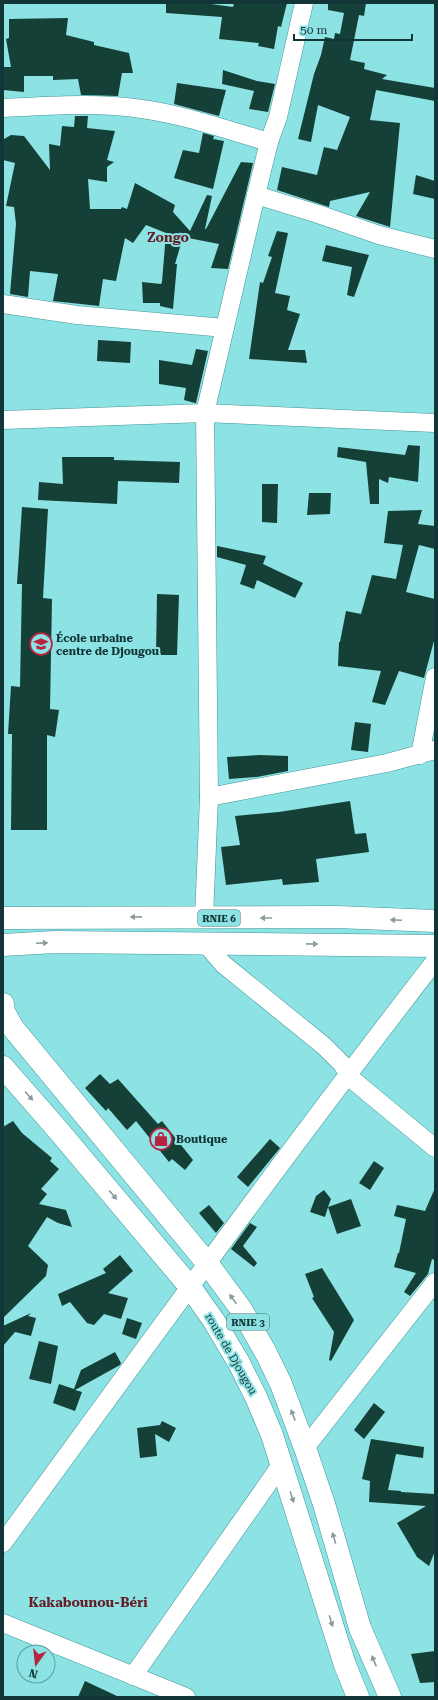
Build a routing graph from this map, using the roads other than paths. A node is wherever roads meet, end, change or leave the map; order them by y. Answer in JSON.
{"nodes":[{"id":1,"x":304,"y":3,"type":"edge"},
{"id":2,"x":3,"y":108,"type":"edge"},
{"id":3,"x":269,"y":142,"type":"junction"},
{"id":4,"x":256,"y":195,"type":"junction"},
{"id":5,"x":435,"y":249,"type":"edge"},
{"id":6,"x":3,"y":304,"type":"edge"},
{"id":7,"x":225,"y":328,"type":"junction"},
{"id":8,"x":205,"y":413,"type":"junction"},
{"id":9,"x":3,"y":420,"type":"edge"},
{"id":10,"x":435,"y":423,"type":"edge"},
{"id":11,"x":435,"y":677,"type":"edge"},
{"id":12,"x":428,"y":753,"type":"edge"},
{"id":13,"x":209,"y":798,"type":"junction"},
{"id":14,"x":3,"y":918,"type":"edge"},
{"id":15,"x":204,"y":918,"type":"junction"},
{"id":16,"x":435,"y":921,"type":"edge"},
{"id":17,"x":205,"y":943,"type":"junction"},
{"id":18,"x":3,"y":945,"type":"edge"},
{"id":19,"x":435,"y":946,"type":"edge"},
{"id":20,"x":435,"y":961,"type":"edge"},
{"id":21,"x":3,"y":1004,"type":"edge"},
{"id":22,"x":3,"y":1067,"type":"edge"},
{"id":23,"x":348,"y":1073,"type":"junction"},
{"id":24,"x":435,"y":1148,"type":"edge"},
{"id":25,"x":207,"y":1263,"type":"junction"},
{"id":26,"x":435,"y":1282,"type":"edge"},
{"id":27,"x":190,"y":1287,"type":"junction"},
{"id":28,"x":305,"y":1448,"type":"junction"},
{"id":29,"x":281,"y":1465,"type":"junction"},
{"id":30,"x":3,"y":1543,"type":"edge"},
{"id":31,"x":3,"y":1622,"type":"edge"},
{"id":32,"x":133,"y":1676,"type":"junction"},
{"id":33,"x":186,"y":1697,"type":"edge"},
{"id":34,"x":358,"y":1697,"type":"edge"},
{"id":35,"x":390,"y":1697,"type":"edge"}],
"edges":[{"from":1,"to":3,"type":"street"},
{"from":2,"to":3,"type":"street"},
{"from":3,"to":4,"type":"street"},
{"from":4,"to":5,"type":"street"},
{"from":4,"to":7,"type":"street"},
{"from":6,"to":7,"type":"street"},
{"from":7,"to":8,"type":"street"},
{"from":8,"to":9,"type":"street"},
{"from":8,"to":10,"type":"street"},
{"from":8,"to":13,"type":"street"},
{"from":11,"to":12,"type":"street"},
{"from":12,"to":13,"type":"street"},
{"from":13,"to":15,"type":"street"},
{"from":15,"to":14,"type":"main road","number":"RNIE 6","one_way":true},
{"from":16,"to":15,"type":"main road","number":"RNIE 6","one_way":true},
{"from":18,"to":17,"type":"main road","one_way":true},
{"from":17,"to":19,"type":"main road","one_way":true},
{"from":17,"to":23,"type":"street"},
{"from":20,"to":23,"type":"street"},
{"from":21,"to":25,"type":"main road","number":"RNIE 3"},
{"from":22,"to":27,"type":"main road","name":"route de Djougou","number":"RNIE 3","one_way":true},
{"from":23,"to":24,"type":"street"},
{"from":23,"to":25,"type":"street"},
{"from":25,"to":27,"type":"street"},
{"from":28,"to":25,"type":"main road","number":"RNIE 3","one_way":true},
{"from":26,"to":28,"type":"street"},
{"from":27,"to":29,"type":"main road","name":"route de Djougou","number":"RNIE 3"},
{"from":27,"to":30,"type":"street"},
{"from":35,"to":28,"type":"main road","number":"RNIE 3","one_way":true},
{"from":29,"to":32,"type":"street"},
{"from":29,"to":34,"type":"main road","name":"route de Djougou","number":"RNIE 3","one_way":true},
{"from":31,"to":32,"type":"street"},
{"from":32,"to":33,"type":"street"}]}
